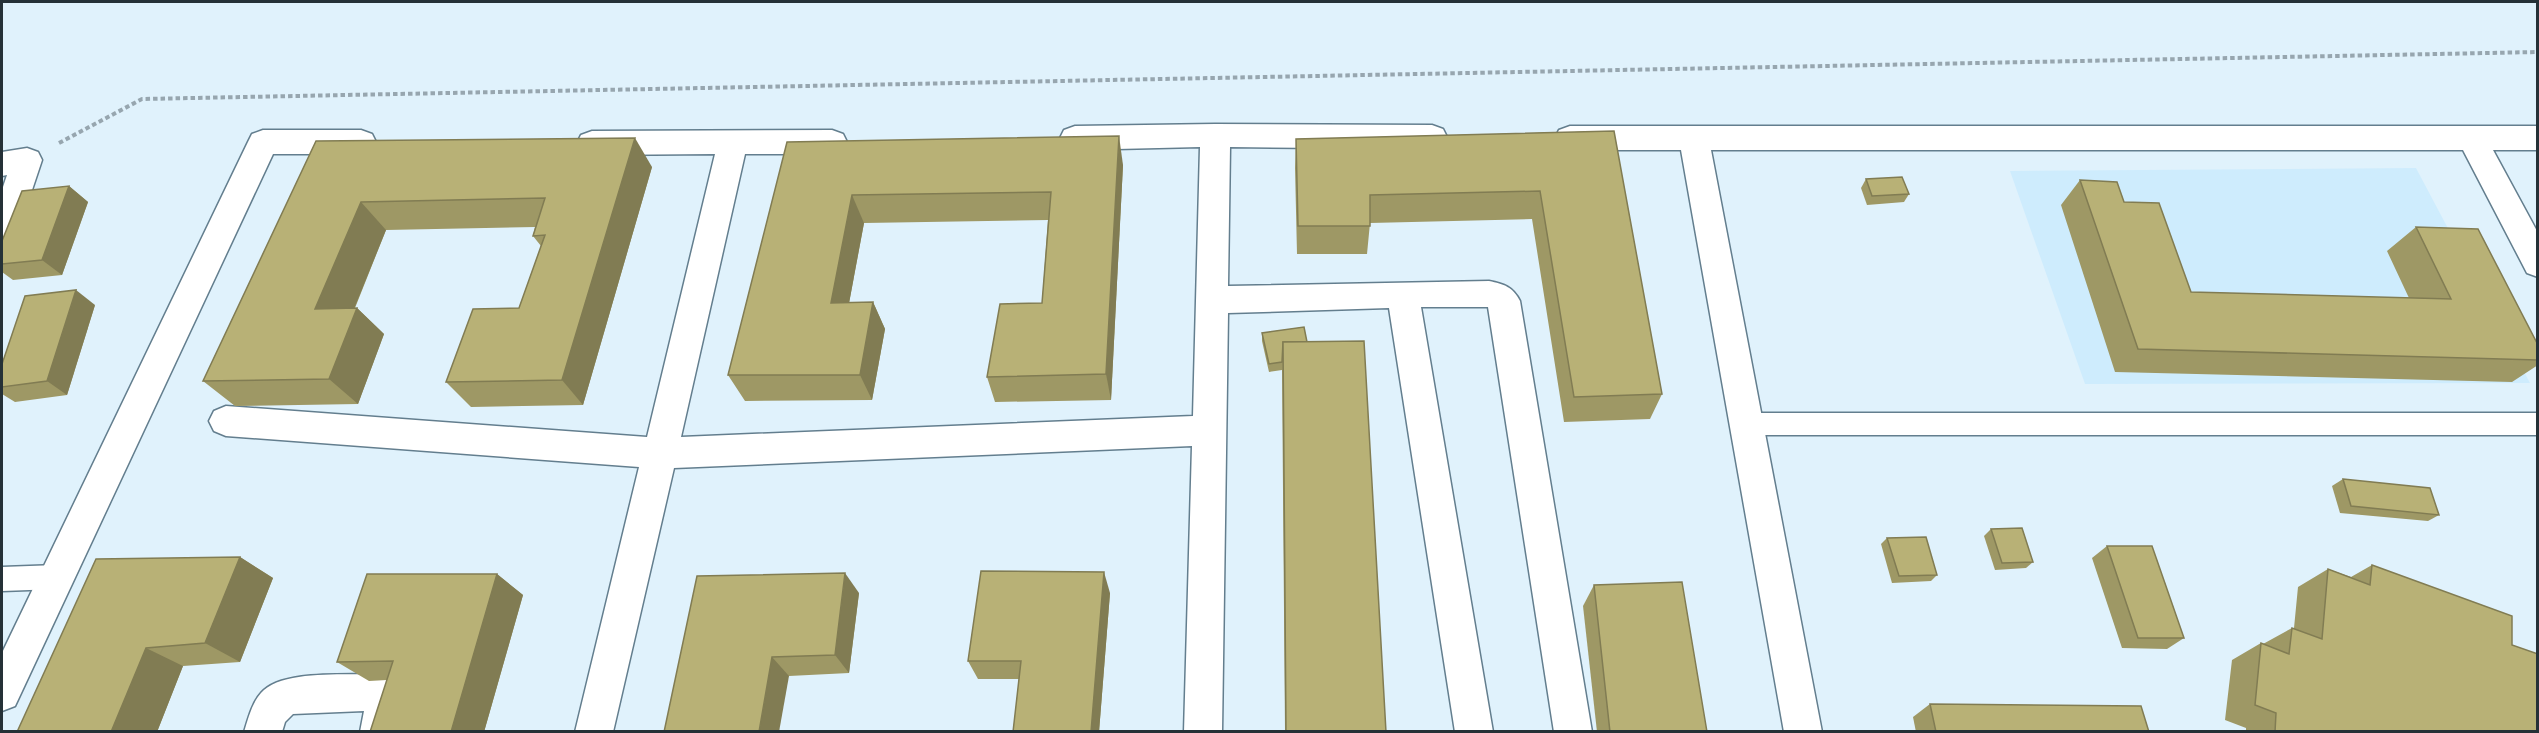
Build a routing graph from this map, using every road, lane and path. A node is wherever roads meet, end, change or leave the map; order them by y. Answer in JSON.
{"nodes":[{"id":1,"x":2538,"y":52,"type":"edge"},
{"id":2,"x":1215,"y":135,"type":"junction"},
{"id":3,"x":1454,"y":137,"type":"edge"},
{"id":4,"x":1051,"y":138,"type":"edge"},
{"id":5,"x":1538,"y":138,"type":"edge"},
{"id":6,"x":2472,"y":138,"type":"junction"},
{"id":7,"x":2538,"y":138,"type":"edge"},
{"id":8,"x":1694,"y":139,"type":"junction"},
{"id":9,"x":862,"y":141,"type":"edge"},
{"id":10,"x":393,"y":142,"type":"edge"},
{"id":11,"x":569,"y":143,"type":"edge"},
{"id":12,"x":733,"y":143,"type":"junction"},
{"id":13,"x":14,"y":162,"type":"edge"},
{"id":14,"x":2,"y":232,"type":"edge"},
{"id":15,"x":2538,"y":264,"type":"edge"},
{"id":16,"x":1403,"y":294,"type":"junction"},
{"id":17,"x":1212,"y":300,"type":"junction"},
{"id":18,"x":226,"y":421,"type":"dead end"},
{"id":19,"x":1747,"y":424,"type":"junction"},
{"id":20,"x":2538,"y":424,"type":"edge"},
{"id":21,"x":1209,"y":430,"type":"junction"},
{"id":22,"x":660,"y":453,"type":"junction"},
{"id":23,"x":57,"y":577,"type":"junction"},
{"id":24,"x":2,"y":579,"type":"edge"},
{"id":25,"x":2,"y":693,"type":"edge"},
{"id":26,"x":263,"y":732,"type":"edge"},
{"id":27,"x":379,"y":732,"type":"edge"},
{"id":28,"x":594,"y":732,"type":"edge"},
{"id":29,"x":1203,"y":732,"type":"edge"},
{"id":30,"x":1474,"y":732,"type":"edge"},
{"id":31,"x":1573,"y":732,"type":"edge"},
{"id":32,"x":1803,"y":732,"type":"edge"}],
"edges":[{"from":1,"to":13,"type":"path"},
{"from":2,"to":3,"type":"street"},
{"from":2,"to":4,"type":"street"},
{"from":2,"to":17,"type":"street"},
{"from":5,"to":8,"type":"street"},
{"from":6,"to":7,"type":"street"},
{"from":6,"to":8,"type":"street"},
{"from":6,"to":15,"type":"street"},
{"from":8,"to":19,"type":"street"},
{"from":9,"to":12,"type":"street"},
{"from":10,"to":23,"type":"street"},
{"from":11,"to":12,"type":"street"},
{"from":12,"to":22,"type":"street"},
{"from":13,"to":14,"type":"street"},
{"from":16,"to":17,"type":"street"},
{"from":16,"to":30,"type":"street"},
{"from":16,"to":31,"type":"street"},
{"from":17,"to":21,"type":"street"},
{"from":18,"to":22,"type":"street"},
{"from":19,"to":20,"type":"lane"},
{"from":19,"to":32,"type":"street"},
{"from":21,"to":22,"type":"street"},
{"from":21,"to":29,"type":"street"},
{"from":22,"to":28,"type":"street"},
{"from":23,"to":24,"type":"lane"},
{"from":23,"to":25,"type":"street"},
{"from":26,"to":27,"type":"street"}]}
